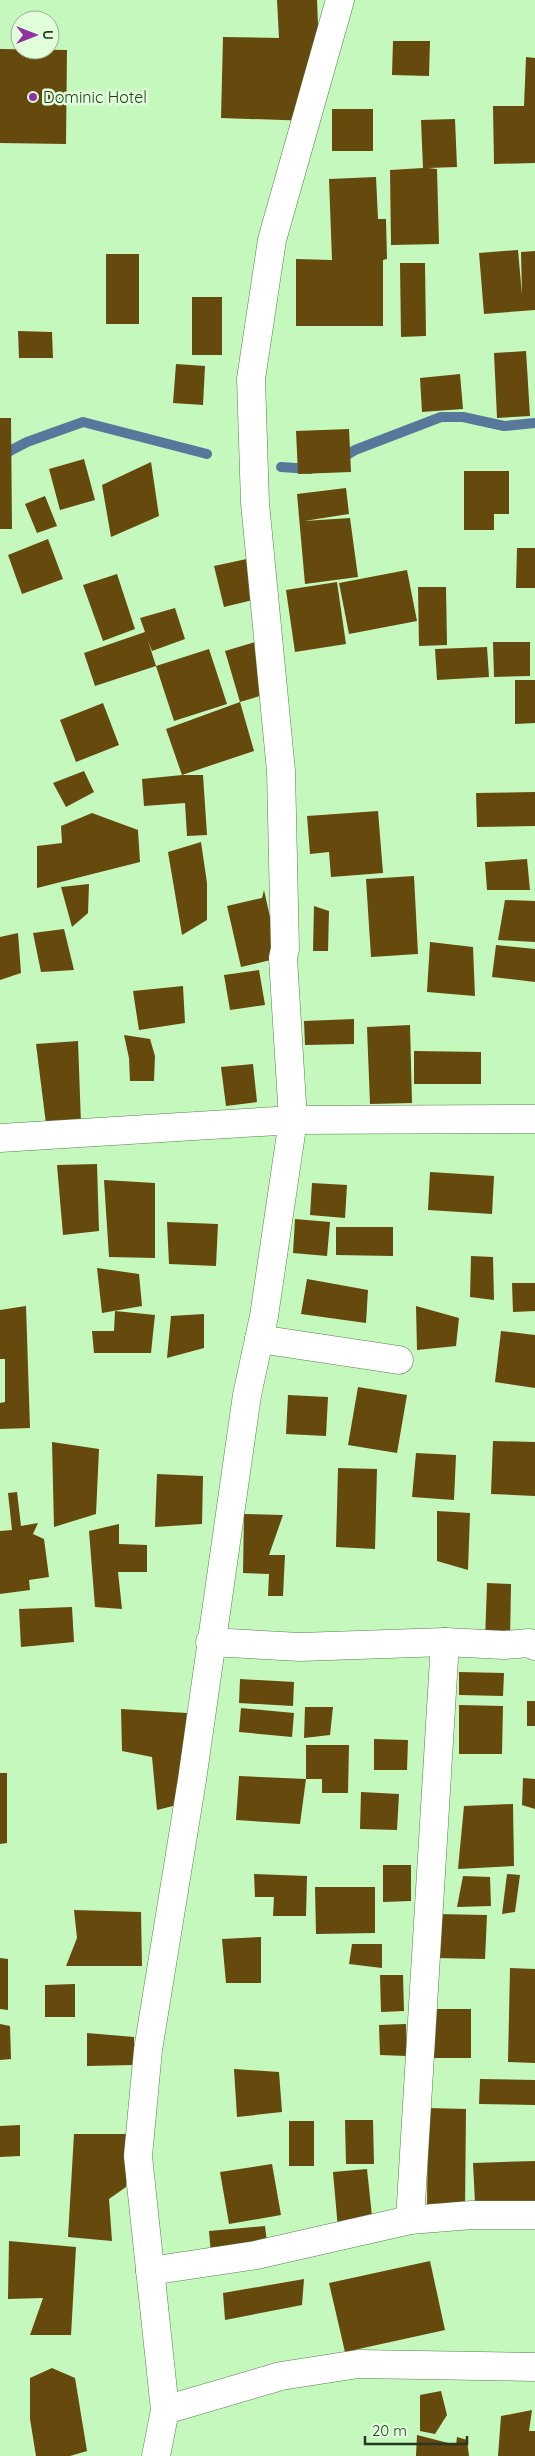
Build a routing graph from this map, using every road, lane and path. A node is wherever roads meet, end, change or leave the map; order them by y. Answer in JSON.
{"nodes":[{"id":1,"x":340,"y":0,"type":"edge"},
{"id":2,"x":535,"y":1119,"type":"edge"},
{"id":3,"x":293,"y":1120,"type":"junction"},
{"id":4,"x":0,"y":1138,"type":"edge"},
{"id":5,"x":259,"y":1339,"type":"junction"},
{"id":6,"x":399,"y":1360,"type":"dead end"},
{"id":7,"x":210,"y":1642,"type":"junction"},
{"id":8,"x":445,"y":1642,"type":"junction"},
{"id":9,"x":535,"y":1646,"type":"edge"},
{"id":10,"x":535,"y":2215,"type":"edge"},
{"id":11,"x":410,"y":2220,"type":"junction"},
{"id":12,"x":150,"y":2271,"type":"junction"},
{"id":13,"x":535,"y":2367,"type":"edge"},
{"id":14,"x":165,"y":2410,"type":"junction"},
{"id":15,"x":156,"y":2456,"type":"edge"}],
"edges":[{"from":1,"to":3,"type":"street"},
{"from":2,"to":3,"type":"street"},
{"from":3,"to":4,"type":"street"},
{"from":3,"to":5,"type":"street"},
{"from":5,"to":6,"type":"street"},
{"from":5,"to":7,"type":"street"},
{"from":7,"to":8,"type":"street"},
{"from":7,"to":12,"type":"street"},
{"from":8,"to":9,"type":"street"},
{"from":8,"to":11,"type":"street"},
{"from":10,"to":11,"type":"street"},
{"from":11,"to":12,"type":"street"},
{"from":12,"to":14,"type":"street"},
{"from":13,"to":14,"type":"street"},
{"from":14,"to":15,"type":"street"}]}
